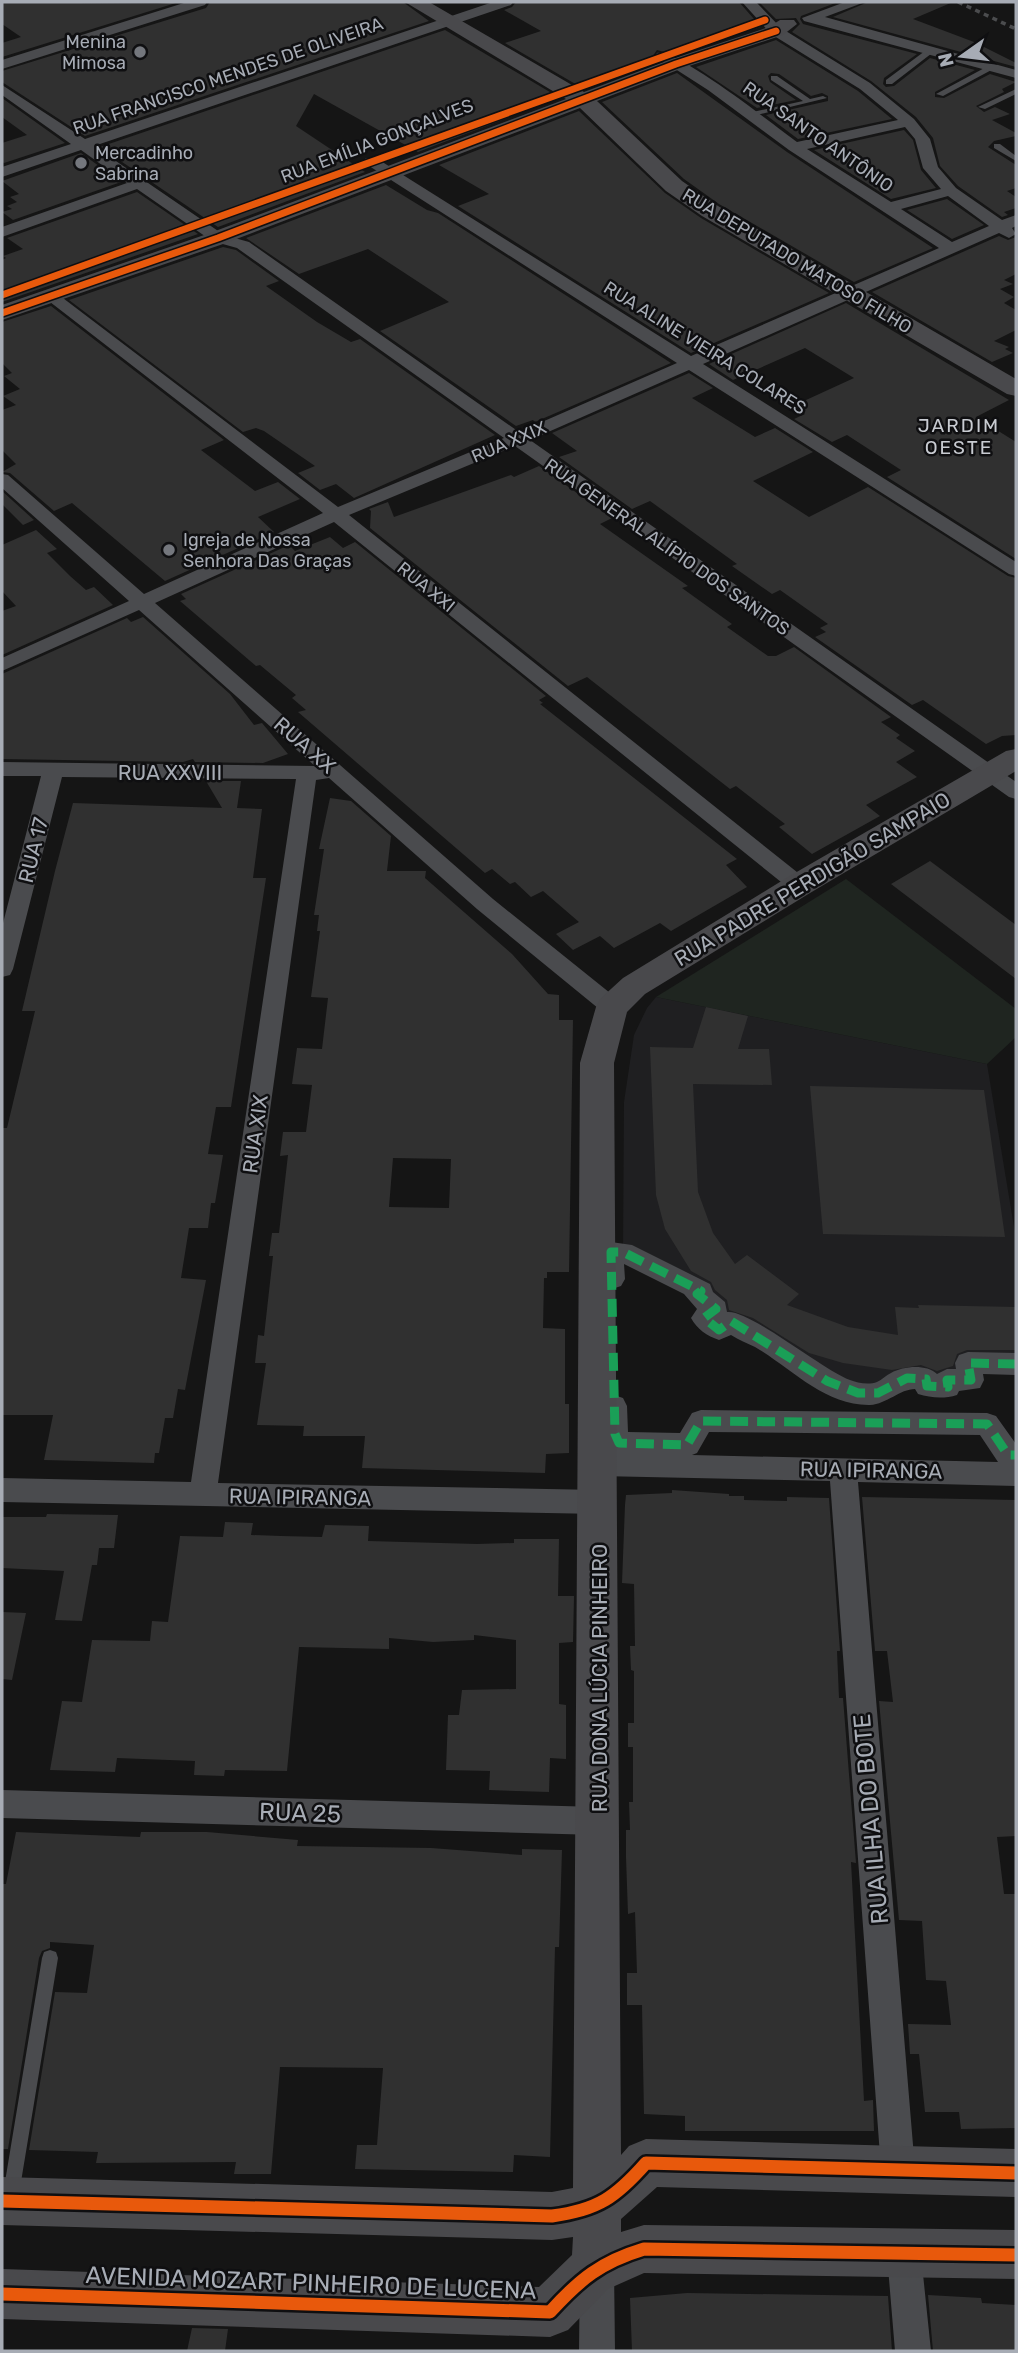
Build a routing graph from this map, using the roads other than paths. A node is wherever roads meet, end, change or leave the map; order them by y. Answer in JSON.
{"nodes":[{"id":1,"x":200,"y":2,"type":"edge"},
{"id":2,"x":415,"y":2,"type":"edge"},
{"id":3,"x":506,"y":2,"type":"edge"},
{"id":4,"x":749,"y":2,"type":"edge"},
{"id":5,"x":858,"y":2,"type":"edge"},
{"id":6,"x":811,"y":18,"type":"junction"},
{"id":7,"x":449,"y":21,"type":"junction"},
{"id":8,"x":776,"y":25,"type":"junction"},
{"id":9,"x":932,"y":50,"type":"junction"},
{"id":10,"x":669,"y":60,"type":"junction"},
{"id":11,"x":2,"y":65,"type":"edge"},
{"id":12,"x":993,"y":67,"type":"junction"},
{"id":13,"x":2,"y":71,"type":"edge"},
{"id":14,"x":1016,"y":74,"type":"edge"},
{"id":15,"x":774,"y":78,"type":"dead end"},
{"id":16,"x":888,"y":82,"type":"dead end"},
{"id":17,"x":2,"y":89,"type":"edge"},
{"id":18,"x":1016,"y":91,"type":"edge"},
{"id":19,"x":940,"y":94,"type":"dead end"},
{"id":20,"x":576,"y":95,"type":"junction"},
{"id":21,"x":824,"y":97,"type":"dead end"},
{"id":22,"x":808,"y":101,"type":"junction"},
{"id":23,"x":982,"y":107,"type":"dead end"},
{"id":24,"x":29,"y":109,"type":"junction"},
{"id":25,"x":11,"y":115,"type":"dead end"},
{"id":26,"x":751,"y":115,"type":"junction"},
{"id":27,"x":909,"y":122,"type":"junction"},
{"id":28,"x":101,"y":139,"type":"junction"},
{"id":29,"x":82,"y":146,"type":"junction"},
{"id":30,"x":998,"y":146,"type":"dead end"},
{"id":31,"x":794,"y":147,"type":"junction"},
{"id":32,"x":1016,"y":159,"type":"edge"},
{"id":33,"x":380,"y":167,"type":"junction"},
{"id":34,"x":2,"y":172,"type":"edge"},
{"id":35,"x":138,"y":184,"type":"junction"},
{"id":36,"x":951,"y":191,"type":"junction"},
{"id":37,"x":888,"y":208,"type":"junction"},
{"id":38,"x":1008,"y":224,"type":"edge"},
{"id":39,"x":2,"y":232,"type":"edge"},
{"id":40,"x":224,"y":232,"type":"junction"},
{"id":41,"x":1016,"y":237,"type":"edge"},
{"id":42,"x":952,"y":249,"type":"junction"},
{"id":43,"x":849,"y":294,"type":"junction"},
{"id":44,"x":2,"y":295,"type":"edge"},
{"id":45,"x":49,"y":295,"type":"junction"},
{"id":46,"x":2,"y":313,"type":"edge"},
{"id":47,"x":689,"y":363,"type":"junction"},
{"id":48,"x":1016,"y":390,"type":"edge"},
{"id":49,"x":515,"y":440,"type":"junction"},
{"id":50,"x":2,"y":479,"type":"edge"},
{"id":51,"x":336,"y":514,"type":"junction"},
{"id":52,"x":1016,"y":570,"type":"edge"},
{"id":53,"x":142,"y":603,"type":"junction"},
{"id":54,"x":2,"y":665,"type":"edge"},
{"id":55,"x":1003,"y":766,"type":"edge"},
{"id":56,"x":2,"y":769,"type":"edge"},
{"id":57,"x":53,"y":771,"type":"junction"},
{"id":58,"x":307,"y":773,"type":"junction"},
{"id":59,"x":338,"y":774,"type":"junction"},
{"id":60,"x":1016,"y":792,"type":"edge"},
{"id":61,"x":799,"y":885,"type":"junction"},
{"id":62,"x":2,"y":969,"type":"edge"},
{"id":63,"x":612,"y":1007,"type":"junction"},
{"id":64,"x":1016,"y":1364,"type":"edge"},
{"id":65,"x":1016,"y":1455,"type":"edge"},
{"id":66,"x":843,"y":1470,"type":"junction"},
{"id":67,"x":1016,"y":1474,"type":"edge"},
{"id":68,"x":599,"y":1483,"type":"junction"},
{"id":69,"x":2,"y":1490,"type":"edge"},
{"id":70,"x":203,"y":1495,"type":"junction"},
{"id":71,"x":2,"y":1804,"type":"edge"},
{"id":72,"x":598,"y":1821,"type":"junction"},
{"id":73,"x":50,"y":1958,"type":"dead end"},
{"id":74,"x":898,"y":2169,"type":"junction"},
{"id":75,"x":1016,"y":2173,"type":"edge"},
{"id":76,"x":6,"y":2201,"type":"edge"},
{"id":77,"x":598,"y":2206,"type":"junction"},
{"id":78,"x":904,"y":2255,"type":"junction"},
{"id":79,"x":1016,"y":2255,"type":"edge"},
{"id":80,"x":597,"y":2266,"type":"junction"},
{"id":81,"x":2,"y":2294,"type":"edge"},
{"id":82,"x":597,"y":2351,"type":"edge"},
{"id":83,"x":914,"y":2351,"type":"edge"}],
"edges":[{"from":1,"to":11,"type":"street"},
{"from":2,"to":7,"type":"street","name":"RUA DEPUTADO MATOSO FILHO"},
{"from":3,"to":7,"type":"street","name":"RUA FRANCISCO MENDES DE OLIVEIRA"},
{"from":4,"to":8,"type":"street"},
{"from":5,"to":6,"type":"street","name":"RUA EMÍLIA GONÇALVES"},
{"from":6,"to":8,"type":"street","name":"RUA EMÍLIA GONÇALVES"},
{"from":6,"to":9,"type":"street"},
{"from":7,"to":20,"type":"street","name":"RUA DEPUTADO MATOSO FILHO"},
{"from":7,"to":28,"type":"street","name":"RUA FRANCISCO MENDES DE OLIVEIRA"},
{"from":8,"to":10,"type":"street","name":"RUA EMÍLIA GONÇALVES"},
{"from":8,"to":27,"type":"street"},
{"from":9,"to":12,"type":"street"},
{"from":9,"to":16,"type":"lane"},
{"from":10,"to":20,"type":"street","name":"RUA EMÍLIA GONÇALVES"},
{"from":10,"to":26,"type":"street","name":"RUA SANTO ANTÔNIO"},
{"from":12,"to":14,"type":"street"},
{"from":12,"to":19,"type":"lane"},
{"from":13,"to":28,"type":"street","name":"RUA GENERAL ALÍPIO DOS SANTOS"},
{"from":15,"to":22,"type":"lane"},
{"from":17,"to":24,"type":"street","name":"RUA GENERAL ALÍPIO DOS SANTOS"},
{"from":18,"to":23,"type":"lane"},
{"from":20,"to":33,"type":"street","name":"RUA EMÍLIA GONÇALVES"},
{"from":20,"to":43,"type":"street","name":"RUA DEPUTADO MATOSO FILHO"},
{"from":21,"to":22,"type":"lane"},
{"from":22,"to":26,"type":"lane"},
{"from":24,"to":25,"type":"street"},
{"from":24,"to":29,"type":"street","name":"RUA GENERAL ALÍPIO DOS SANTOS"},
{"from":26,"to":31,"type":"street","name":"RUA SANTO ANTÔNIO"},
{"from":27,"to":31,"type":"street"},
{"from":27,"to":36,"type":"street"},
{"from":28,"to":29,"type":"street","name":"RUA FRANCISCO MENDES DE OLIVEIRA"},
{"from":28,"to":40,"type":"street","name":"RUA GENERAL ALÍPIO DOS SANTOS"},
{"from":29,"to":34,"type":"street","name":"RUA FRANCISCO MENDES DE OLIVEIRA"},
{"from":29,"to":35,"type":"street","name":"RUA GENERAL ALÍPIO DOS SANTOS"},
{"from":30,"to":32,"type":"lane"},
{"from":31,"to":37,"type":"street","name":"RUA SANTO ANTÔNIO"},
{"from":33,"to":40,"type":"street","name":"RUA EMÍLIA GONÇALVES"},
{"from":33,"to":47,"type":"street","name":"RUA ALINE VIEIRA COLARES"},
{"from":35,"to":39,"type":"street"},
{"from":35,"to":40,"type":"street","name":"RUA GENERAL ALÍPIO DOS SANTOS"},
{"from":36,"to":37,"type":"street"},
{"from":36,"to":38,"type":"street"},
{"from":37,"to":42,"type":"street","name":"RUA SANTO ANTÔNIO"},
{"from":38,"to":41,"type":"street"},
{"from":38,"to":42,"type":"street","name":"RUA XXIX"},
{"from":40,"to":44,"type":"street","name":"RUA EMÍLIA GONÇALVES"},
{"from":40,"to":45,"type":"street","name":"RUA EMÍLIA GONÇALVES"},
{"from":40,"to":49,"type":"street","name":"RUA GENERAL ALÍPIO DOS SANTOS"},
{"from":42,"to":43,"type":"street","name":"RUA XXIX"},
{"from":43,"to":47,"type":"street","name":"RUA XXIX"},
{"from":43,"to":48,"type":"street","name":"RUA DEPUTADO MATOSO FILHO"},
{"from":45,"to":46,"type":"street","name":"RUA EMÍLIA GONÇALVES"},
{"from":45,"to":51,"type":"street","name":"RUA XXI"},
{"from":47,"to":49,"type":"street","name":"RUA XXIX"},
{"from":47,"to":52,"type":"street","name":"RUA ALINE VIEIRA COLARES"},
{"from":49,"to":51,"type":"street","name":"RUA XXIX"},
{"from":49,"to":55,"type":"street","name":"RUA GENERAL ALÍPIO DOS SANTOS"},
{"from":50,"to":53,"type":"street","name":"RUA XX"},
{"from":51,"to":53,"type":"street","name":"RUA XXIX"},
{"from":51,"to":61,"type":"street","name":"RUA XXI"},
{"from":53,"to":54,"type":"street","name":"RUA XXIX"},
{"from":53,"to":59,"type":"street","name":"RUA XX"},
{"from":55,"to":60,"type":"street","name":"RUA GENERAL ALÍPIO DOS SANTOS"},
{"from":55,"to":61,"type":"street","name":"RUA PADRE PERDIGÃO SAMPAIO"},
{"from":56,"to":57,"type":"street","name":"RUA XXVIII"},
{"from":57,"to":58,"type":"street","name":"RUA XXVIII"},
{"from":57,"to":62,"type":"street","name":"RUA 17"},
{"from":58,"to":59,"type":"street","name":"RUA XXVIII"},
{"from":58,"to":70,"type":"street","name":"RUA XIX"},
{"from":59,"to":63,"type":"street","name":"RUA XX"},
{"from":61,"to":63,"type":"street","name":"RUA PADRE PERDIGÃO SAMPAIO"},
{"from":63,"to":68,"type":"street","name":"RUA DONA LÚCIA PINHEIRO"},
{"from":64,"to":65,"type":"street"},
{"from":66,"to":67,"type":"street","name":"RUA IPIRANGA"},
{"from":66,"to":68,"type":"street","name":"RUA IPIRANGA"},
{"from":66,"to":74,"type":"street","name":"RUA ILHA DO BOTE"},
{"from":68,"to":70,"type":"street","name":"RUA IPIRANGA"},
{"from":68,"to":72,"type":"street","name":"RUA DONA LÚCIA PINHEIRO"},
{"from":69,"to":70,"type":"street","name":"RUA IPIRANGA"},
{"from":71,"to":72,"type":"street","name":"RUA 25"},
{"from":72,"to":77,"type":"street","name":"RUA DONA LÚCIA PINHEIRO"},
{"from":73,"to":76,"type":"lane"},
{"from":74,"to":75,"type":"street"},
{"from":74,"to":77,"type":"street"},
{"from":76,"to":77,"type":"street"},
{"from":77,"to":80,"type":"street","name":"RUA DONA LÚCIA PINHEIRO"},
{"from":78,"to":79,"type":"street","name":"AVENIDA MOZART PINHEIRO DE LUCENA"},
{"from":78,"to":80,"type":"street","name":"AVENIDA MOZART PINHEIRO DE LUCENA"},
{"from":78,"to":83,"type":"street"},
{"from":80,"to":81,"type":"street","name":"AVENIDA MOZART PINHEIRO DE LUCENA"},
{"from":80,"to":82,"type":"street","name":"RUA DONA LÚCIA PINHEIRO"}]}
